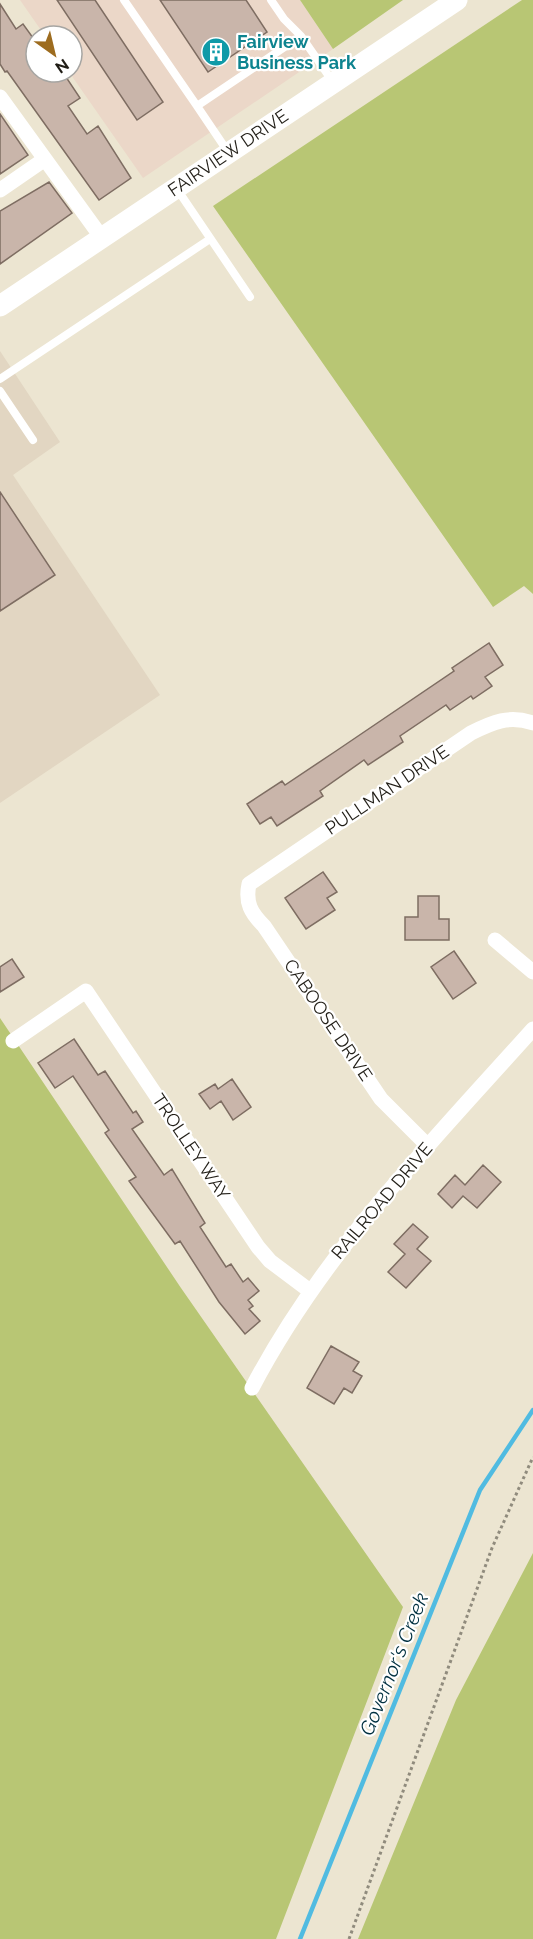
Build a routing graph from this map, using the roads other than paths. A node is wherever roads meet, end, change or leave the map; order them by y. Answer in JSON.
{"nodes":[{"id":1,"x":124,"y":0,"type":"edge"},
{"id":2,"x":271,"y":0,"type":"edge"},
{"id":3,"x":457,"y":0,"type":"edge"},
{"id":4,"x":301,"y":36,"type":"junction"},
{"id":5,"x":334,"y":83,"type":"junction"},
{"id":6,"x":0,"y":97,"type":"edge"},
{"id":7,"x":197,"y":106,"type":"junction"},
{"id":8,"x":229,"y":153,"type":"junction"},
{"id":9,"x":45,"y":159,"type":"junction"},
{"id":10,"x":176,"y":188,"type":"junction"},
{"id":11,"x":0,"y":190,"type":"edge"},
{"id":12,"x":102,"y":238,"type":"junction"},
{"id":13,"x":210,"y":239,"type":"junction"},
{"id":14,"x":250,"y":297,"type":"dead end"},
{"id":15,"x":0,"y":306,"type":"edge"},
{"id":16,"x":0,"y":379,"type":"edge"},
{"id":17,"x":0,"y":391,"type":"edge"},
{"id":18,"x":33,"y":440,"type":"dead end"},
{"id":19,"x":533,"y":723,"type":"edge"},
{"id":20,"x":249,"y":884,"type":"joint"},
{"id":21,"x":495,"y":940,"type":"dead end"},
{"id":22,"x":533,"y":972,"type":"edge"},
{"id":23,"x":533,"y":1029,"type":"edge"},
{"id":24,"x":13,"y":1041,"type":"dead end"},
{"id":25,"x":428,"y":1146,"type":"junction"},
{"id":26,"x":310,"y":1291,"type":"junction"},
{"id":27,"x":252,"y":1388,"type":"dead end"}],
"edges":[{"from":1,"to":7,"type":"lane"},
{"from":2,"to":4,"type":"lane"},
{"from":3,"to":5,"type":"main road","name":"FAIRVIEW DRIVE"},
{"from":4,"to":5,"type":"lane"},
{"from":4,"to":7,"type":"lane"},
{"from":5,"to":8,"type":"main road","name":"FAIRVIEW DRIVE"},
{"from":6,"to":9,"type":"street"},
{"from":7,"to":8,"type":"lane"},
{"from":8,"to":10,"type":"main road","name":"FAIRVIEW DRIVE"},
{"from":9,"to":11,"type":"street"},
{"from":9,"to":12,"type":"street"},
{"from":10,"to":12,"type":"main road","name":"FAIRVIEW DRIVE"},
{"from":10,"to":13,"type":"lane"},
{"from":12,"to":15,"type":"main road","name":"FAIRVIEW DRIVE"},
{"from":13,"to":14,"type":"lane"},
{"from":13,"to":16,"type":"lane"},
{"from":17,"to":18,"type":"lane"},
{"from":19,"to":20,"type":"street","name":"PULLMAN DRIVE"},
{"from":20,"to":25,"type":"street","name":"CABOOSE DRIVE"},
{"from":21,"to":22,"type":"street"},
{"from":23,"to":25,"type":"street","name":"RAILROAD DRIVE"},
{"from":24,"to":26,"type":"street","name":"TROLLEY WAY"},
{"from":25,"to":26,"type":"street","name":"RAILROAD DRIVE"},
{"from":26,"to":27,"type":"street","name":"RAILROAD DRIVE"}]}
